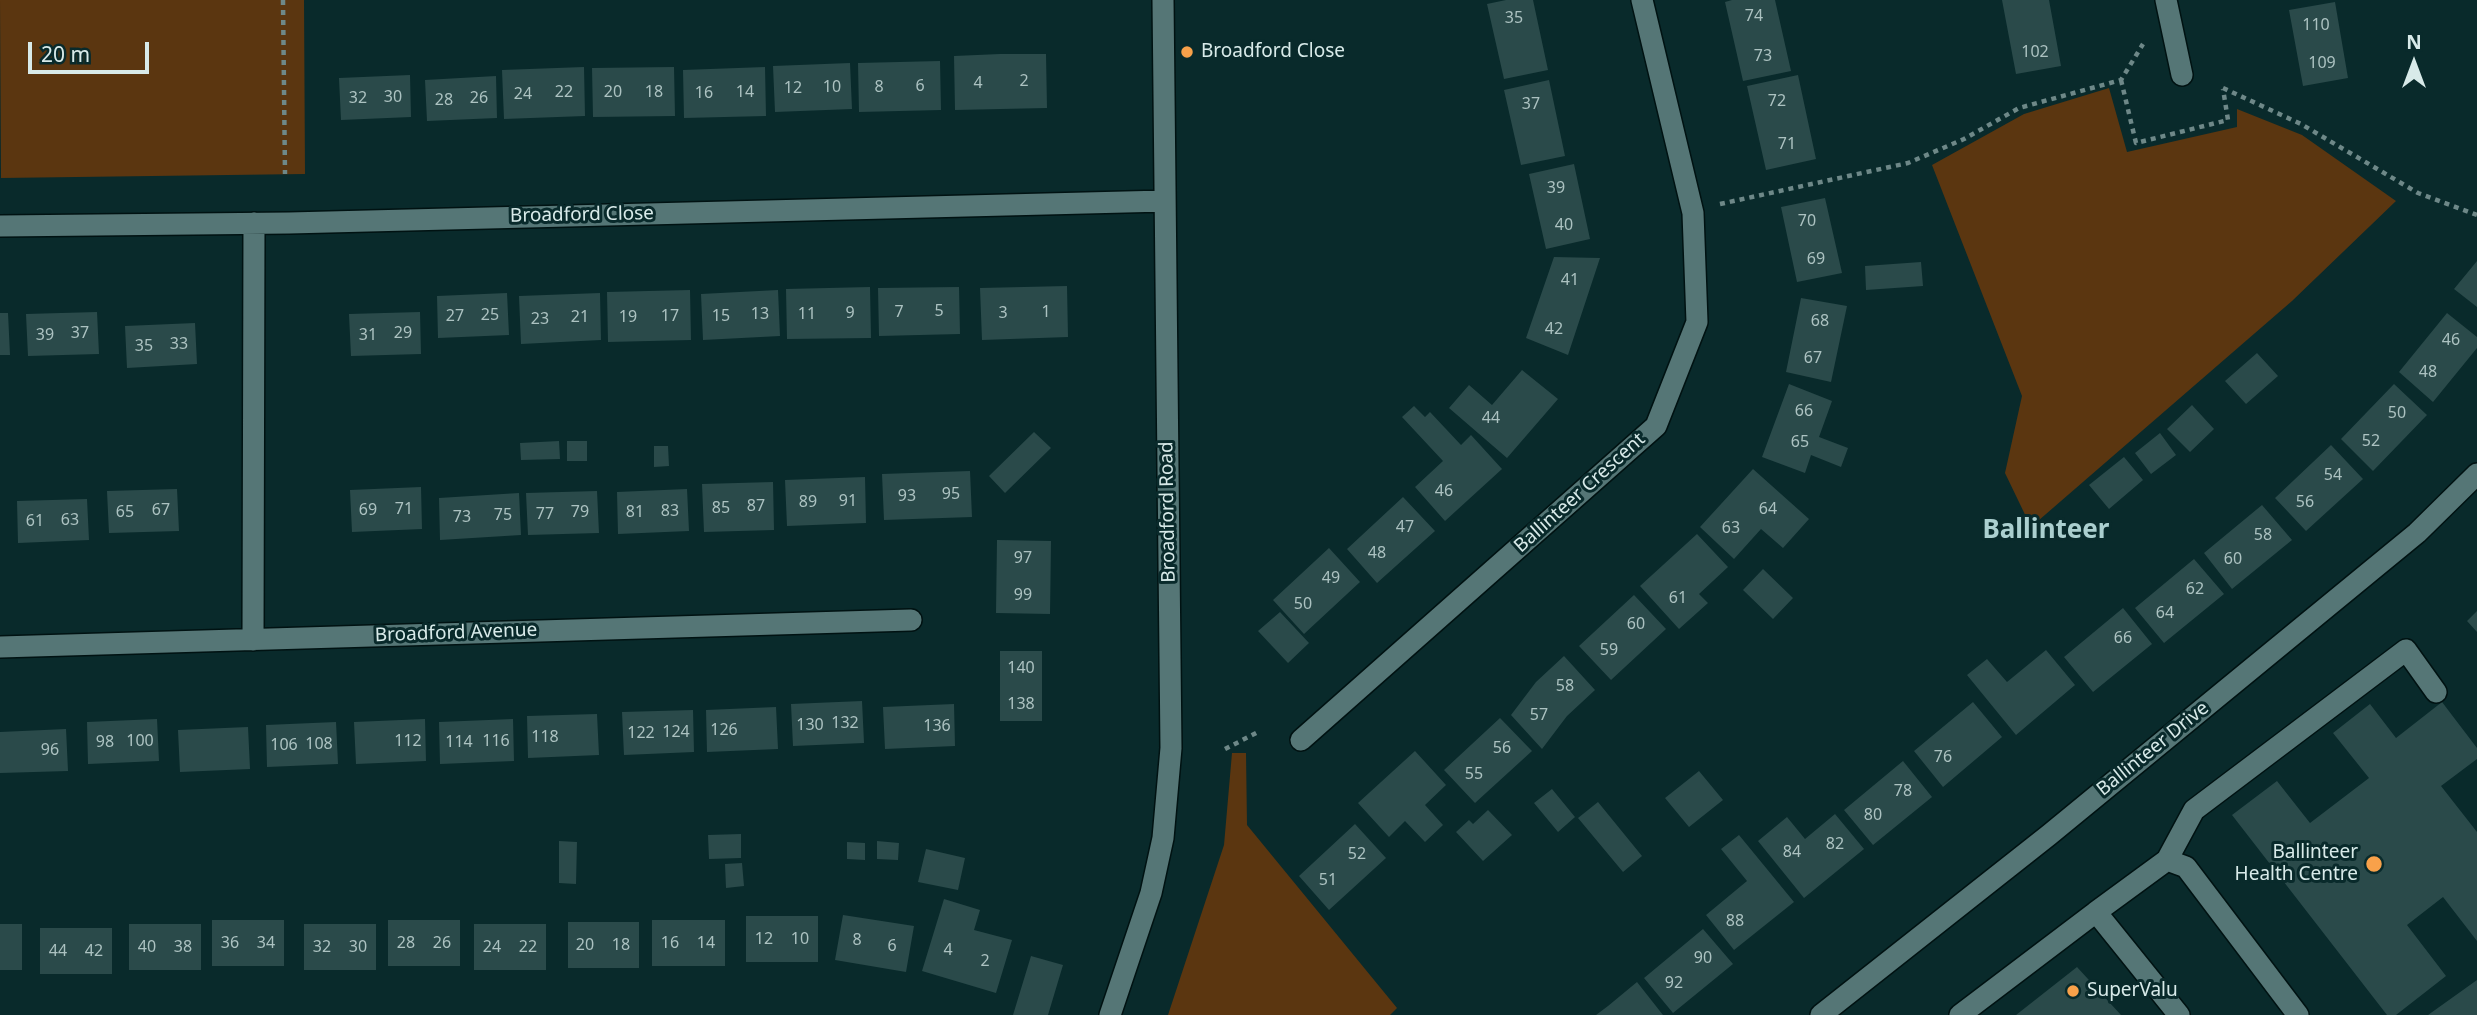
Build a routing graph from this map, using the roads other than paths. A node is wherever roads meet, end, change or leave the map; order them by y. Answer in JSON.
{"nodes":[{"id":1,"x":1163,"y":0,"type":"edge"},
{"id":2,"x":1642,"y":0,"type":"edge"},
{"id":3,"x":2166,"y":0,"type":"edge"},
{"id":4,"x":2182,"y":75,"type":"dead end"},
{"id":5,"x":1165,"y":201,"type":"junction"},
{"id":6,"x":254,"y":223,"type":"junction"},
{"id":7,"x":0,"y":226,"type":"edge"},
{"id":8,"x":2477,"y":474,"type":"edge"},
{"id":9,"x":911,"y":620,"type":"dead end"},
{"id":10,"x":253,"y":640,"type":"junction"},
{"id":11,"x":0,"y":647,"type":"edge"},
{"id":12,"x":2436,"y":692,"type":"dead end"},
{"id":13,"x":1301,"y":740,"type":"dead end"},
{"id":14,"x":2167,"y":860,"type":"junction"},
{"id":15,"x":2096,"y":912,"type":"junction"},
{"id":16,"x":1110,"y":1015,"type":"edge"},
{"id":17,"x":1821,"y":1015,"type":"edge"},
{"id":18,"x":1960,"y":1015,"type":"edge"},
{"id":19,"x":2179,"y":1015,"type":"edge"},
{"id":20,"x":2298,"y":1015,"type":"edge"}],
"edges":[{"from":1,"to":5,"type":"street","name":"Broadford Road"},
{"from":2,"to":13,"type":"street","name":"Ballinteer Crescent"},
{"from":3,"to":4,"type":"street"},
{"from":5,"to":6,"type":"street","name":"Broadford Close"},
{"from":5,"to":16,"type":"street","name":"Broadford Road"},
{"from":6,"to":7,"type":"street","name":"Broadford Close"},
{"from":6,"to":10,"type":"street"},
{"from":8,"to":17,"type":"street","name":"Ballinteer Drive"},
{"from":9,"to":10,"type":"street","name":"Broadford Avenue"},
{"from":10,"to":11,"type":"street","name":"Broadford Avenue"},
{"from":12,"to":14,"type":"street"},
{"from":14,"to":15,"type":"street"},
{"from":14,"to":20,"type":"street"},
{"from":15,"to":18,"type":"street"},
{"from":15,"to":19,"type":"street"}]}
